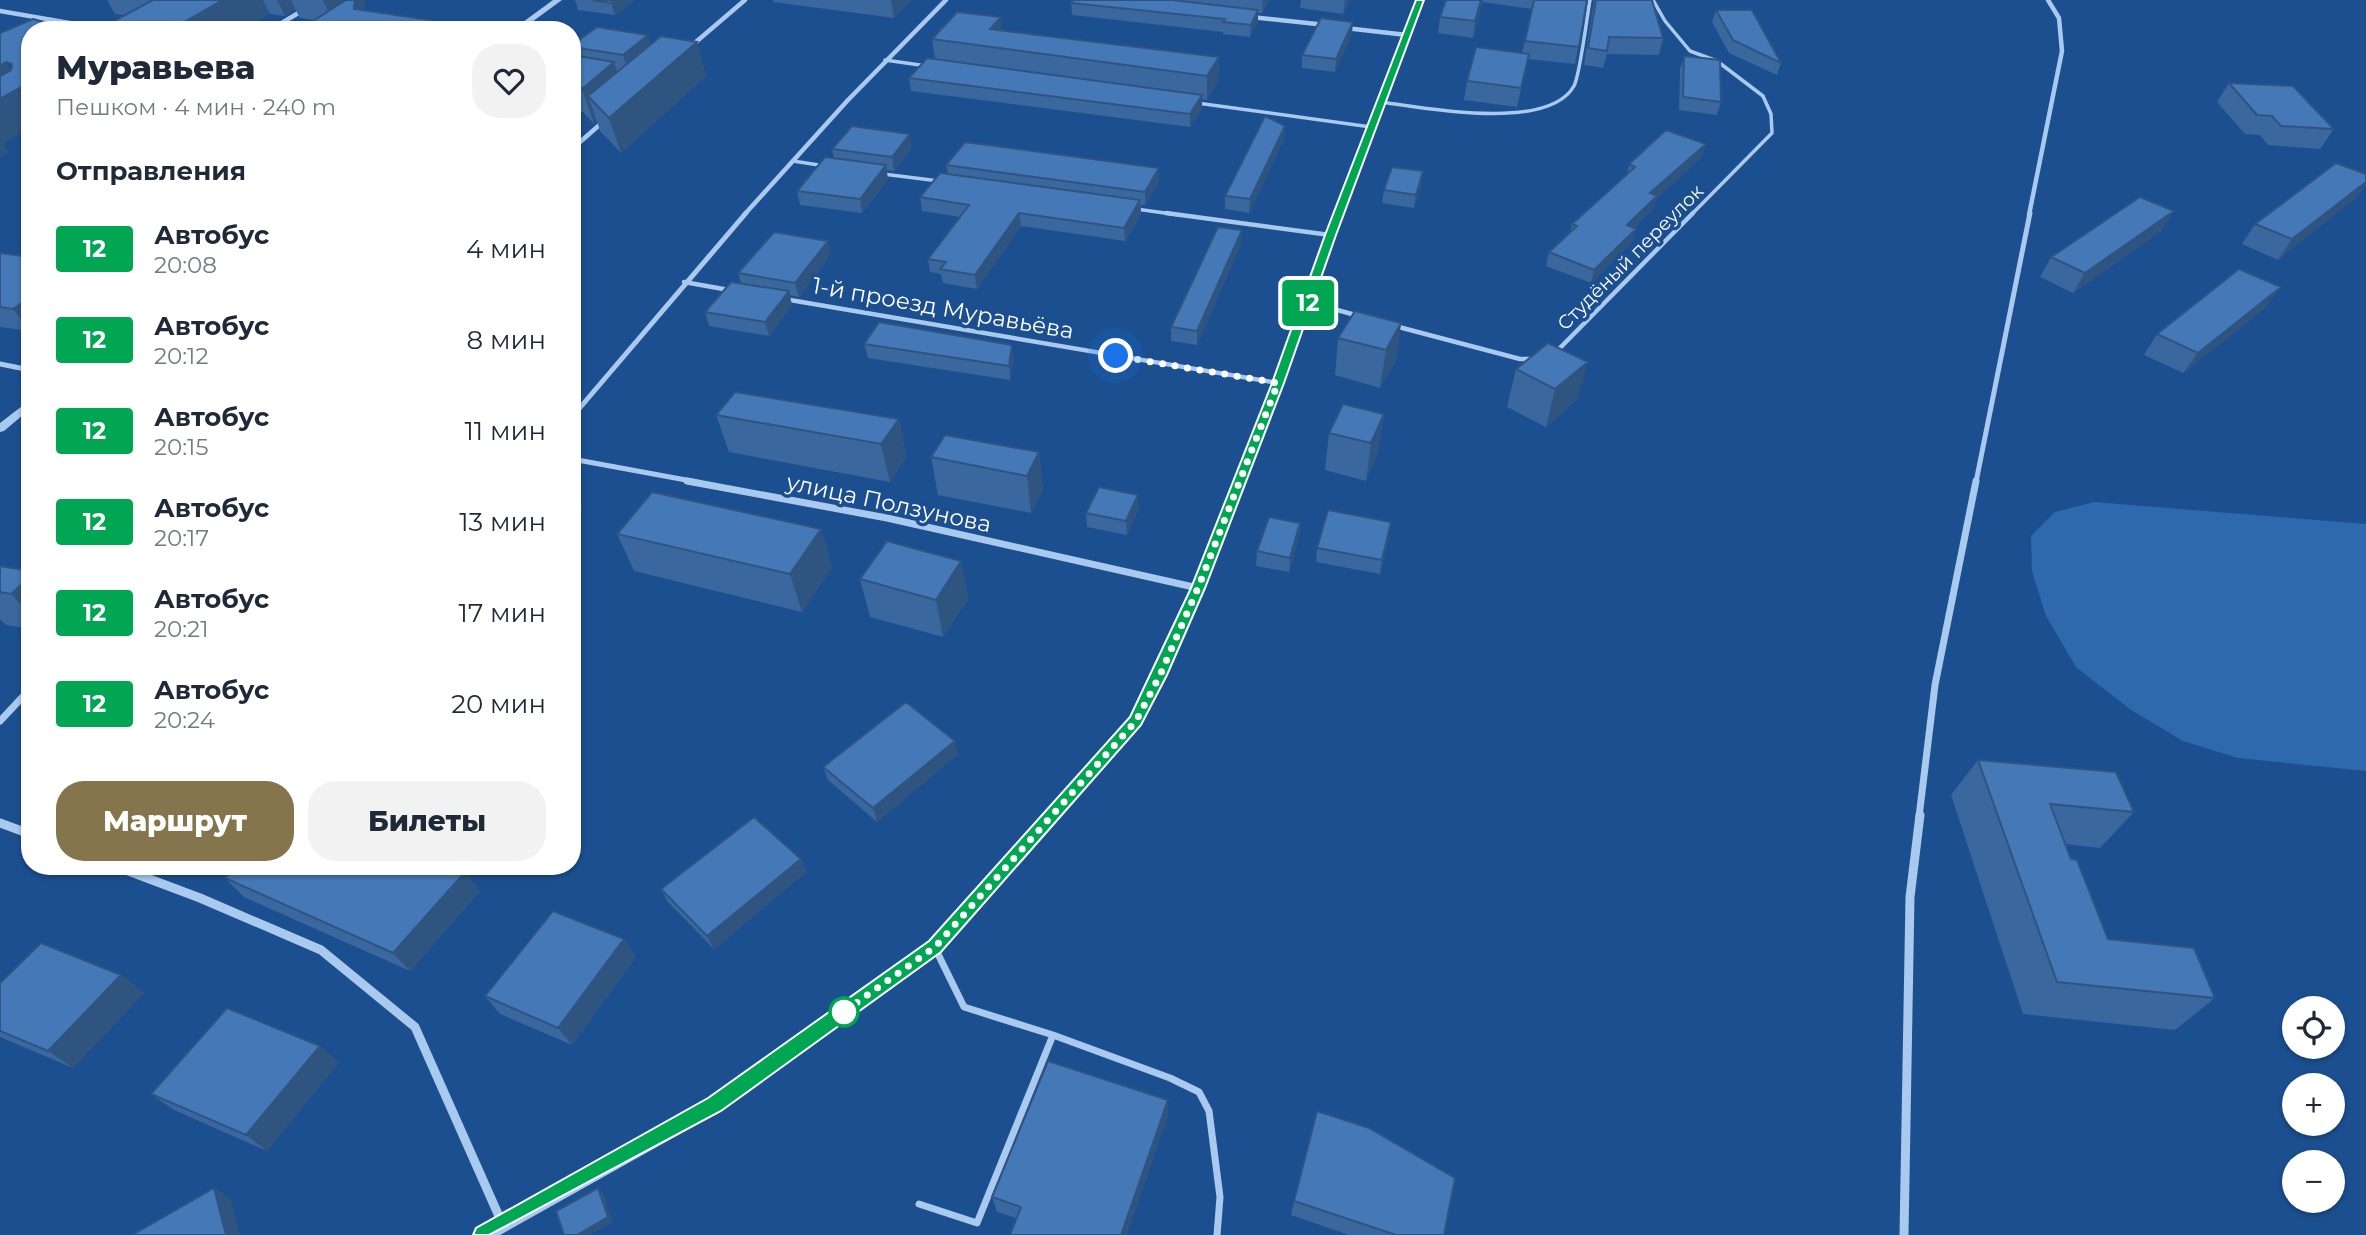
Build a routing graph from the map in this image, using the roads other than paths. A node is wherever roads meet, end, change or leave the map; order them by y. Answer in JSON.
{"nodes":[{"id":1,"x":320,"y":0,"type":"edge"},
{"id":2,"x":558,"y":0,"type":"edge"},
{"id":3,"x":745,"y":0,"type":"edge"},
{"id":4,"x":946,"y":0,"type":"edge"},
{"id":5,"x":1420,"y":0,"type":"edge"},
{"id":6,"x":1590,"y":0,"type":"edge"},
{"id":7,"x":1653,"y":0,"type":"edge"},
{"id":8,"x":2048,"y":0,"type":"edge"},
{"id":9,"x":0,"y":11,"type":"edge"},
{"id":10,"x":1244,"y":16,"type":"edge"},
{"id":11,"x":58,"y":21,"type":"edge"},
{"id":12,"x":285,"y":21,"type":"edge"},
{"id":13,"x":529,"y":21,"type":"edge"},
{"id":14,"x":1407,"y":35,"type":"junction"},
{"id":15,"x":685,"y":51,"type":"edge"},
{"id":16,"x":885,"y":60,"type":"junction"},
{"id":17,"x":939,"y":67,"type":"edge"},
{"id":18,"x":1196,"y":102,"type":"edge"},
{"id":19,"x":1381,"y":102,"type":"junction"},
{"id":20,"x":614,"y":112,"type":"edge"},
{"id":21,"x":1371,"y":127,"type":"junction"},
{"id":22,"x":581,"y":141,"type":"edge"},
{"id":23,"x":793,"y":161,"type":"junction"},
{"id":24,"x":835,"y":167,"type":"edge"},
{"id":25,"x":876,"y":173,"type":"edge"},
{"id":26,"x":945,"y":182,"type":"edge"},
{"id":27,"x":1124,"y":207,"type":"edge"},
{"id":28,"x":1331,"y":235,"type":"junction"},
{"id":29,"x":684,"y":282,"type":"junction"},
{"id":30,"x":738,"y":291,"type":"edge"},
{"id":31,"x":779,"y":298,"type":"edge"},
{"id":32,"x":1308,"y":302,"type":"junction"},
{"id":33,"x":1361,"y":317,"type":"edge"},
{"id":34,"x":1387,"y":324,"type":"edge"},
{"id":35,"x":1555,"y":354,"type":"edge"},
{"id":36,"x":1539,"y":359,"type":"edge"},
{"id":37,"x":0,"y":364,"type":"edge"},
{"id":38,"x":21,"y":368,"type":"edge"},
{"id":39,"x":1278,"y":383,"type":"junction"},
{"id":40,"x":581,"y":406,"type":"edge"},
{"id":41,"x":21,"y":410,"type":"edge"},
{"id":42,"x":0,"y":429,"type":"edge"},
{"id":43,"x":581,"y":461,"type":"edge"},
{"id":44,"x":1198,"y":588,"type":"junction"},
{"id":45,"x":21,"y":699,"type":"edge"},
{"id":46,"x":0,"y":721,"type":"edge"},
{"id":47,"x":0,"y":823,"type":"edge"},
{"id":48,"x":21,"y":831,"type":"edge"},
{"id":49,"x":139,"y":875,"type":"edge"},
{"id":50,"x":935,"y":947,"type":"junction"},
{"id":51,"x":1053,"y":1035,"type":"junction"},
{"id":52,"x":919,"y":1204,"type":"dead end"},
{"id":53,"x":502,"y":1223,"type":"junction"},
{"id":54,"x":483,"y":1235,"type":"edge"},
{"id":55,"x":1217,"y":1235,"type":"edge"},
{"id":56,"x":1904,"y":1235,"type":"edge"}],
"edges":[{"from":1,"to":12,"type":"street"},
{"from":2,"to":13,"type":"street"},
{"from":3,"to":15,"type":"street"},
{"from":4,"to":16,"type":"street"},
{"from":5,"to":14,"type":"street"},
{"from":6,"to":19,"type":"lane"},
{"from":7,"to":35,"type":"lane","name":"Студёный переулок"},
{"from":8,"to":56,"type":"street"},
{"from":9,"to":11,"type":"street"},
{"from":10,"to":14,"type":"street"},
{"from":14,"to":19,"type":"street"},
{"from":16,"to":17,"type":"lane"},
{"from":16,"to":23,"type":"street"},
{"from":18,"to":21,"type":"lane"},
{"from":19,"to":21,"type":"street"},
{"from":20,"to":22,"type":"street"},
{"from":21,"to":28,"type":"street"},
{"from":23,"to":24,"type":"lane"},
{"from":23,"to":29,"type":"street"},
{"from":25,"to":26,"type":"lane"},
{"from":27,"to":28,"type":"lane"},
{"from":28,"to":32,"type":"street"},
{"from":29,"to":30,"type":"lane"},
{"from":29,"to":40,"type":"street"},
{"from":31,"to":39,"type":"lane","name":"1-й проезд Муравьёва"},
{"from":32,"to":33,"type":"lane"},
{"from":32,"to":39,"type":"street"},
{"from":34,"to":36,"type":"lane"},
{"from":37,"to":38,"type":"street"},
{"from":39,"to":44,"type":"street"},
{"from":41,"to":42,"type":"street"},
{"from":43,"to":44,"type":"street","name":"улица Ползунова"},
{"from":44,"to":50,"type":"street"},
{"from":45,"to":46,"type":"street"},
{"from":47,"to":48,"type":"street"},
{"from":49,"to":53,"type":"street"},
{"from":50,"to":51,"type":"lane"},
{"from":50,"to":53,"type":"street"},
{"from":51,"to":52,"type":"lane"},
{"from":51,"to":55,"type":"lane"},
{"from":53,"to":54,"type":"street"}]}
